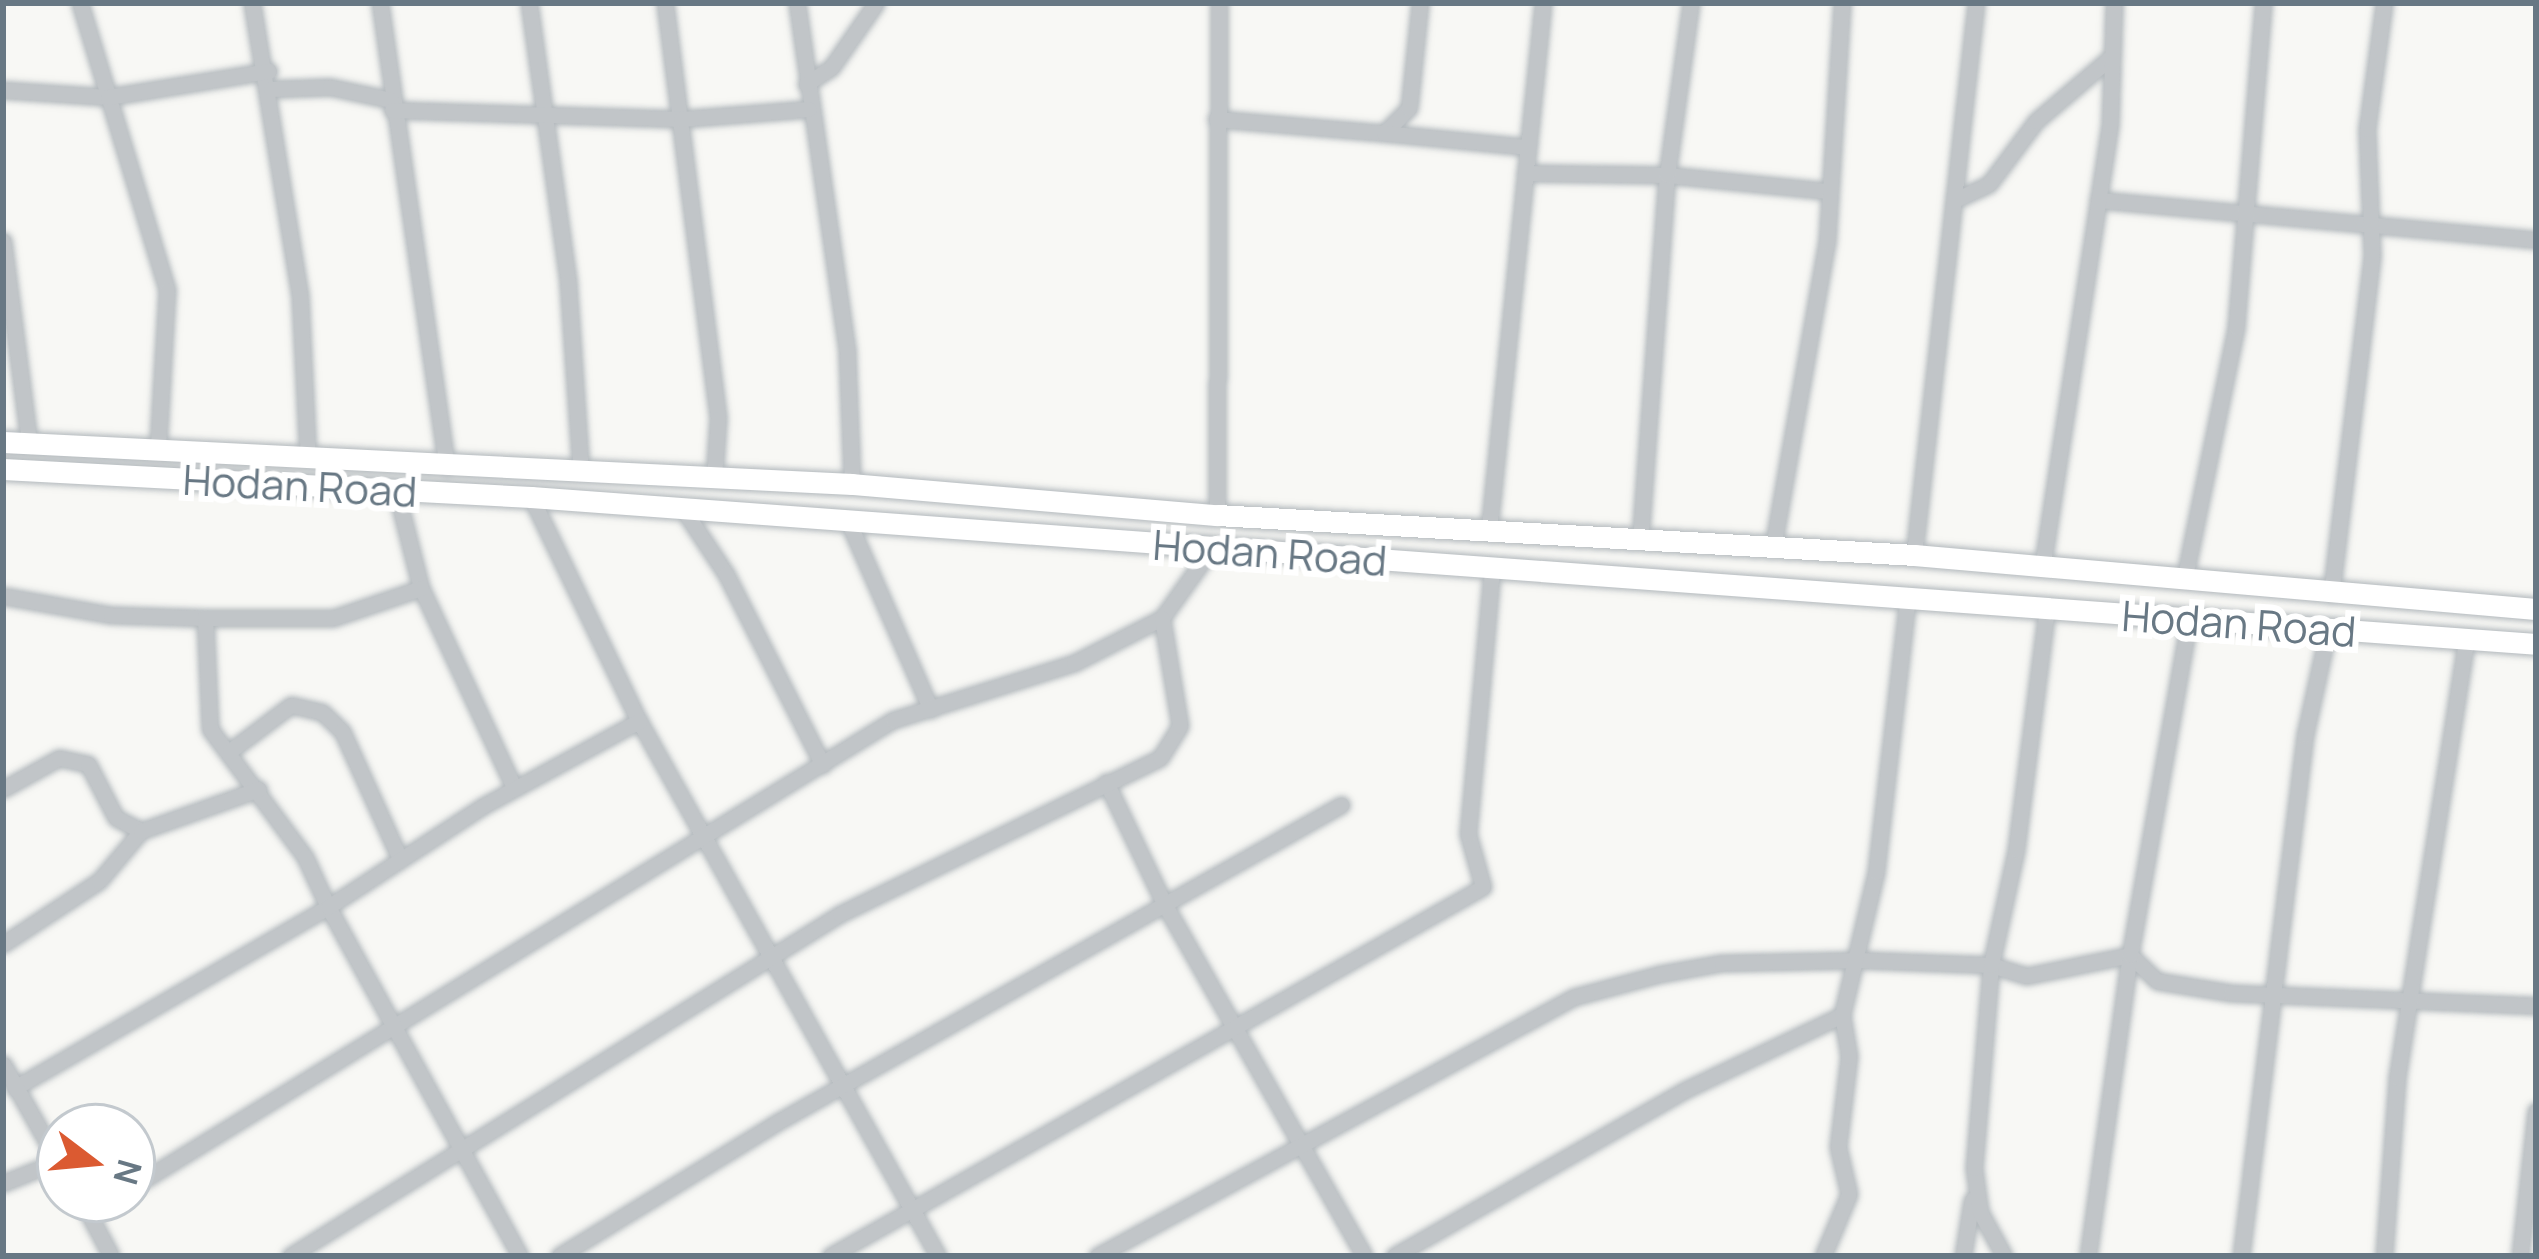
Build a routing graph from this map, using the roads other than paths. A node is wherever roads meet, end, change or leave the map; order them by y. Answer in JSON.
{"nodes":[{"id":1,"x":80,"y":3,"type":"edge"},
{"id":2,"x":252,"y":3,"type":"edge"},
{"id":3,"x":380,"y":3,"type":"edge"},
{"id":4,"x":529,"y":3,"type":"edge"},
{"id":5,"x":665,"y":3,"type":"edge"},
{"id":6,"x":797,"y":3,"type":"edge"},
{"id":7,"x":876,"y":3,"type":"edge"},
{"id":8,"x":1219,"y":3,"type":"edge"},
{"id":9,"x":1420,"y":3,"type":"edge"},
{"id":10,"x":1543,"y":3,"type":"edge"},
{"id":11,"x":1691,"y":3,"type":"edge"},
{"id":12,"x":1842,"y":3,"type":"edge"},
{"id":13,"x":1976,"y":3,"type":"edge"},
{"id":14,"x":2114,"y":3,"type":"edge"},
{"id":15,"x":2263,"y":3,"type":"edge"},
{"id":16,"x":2384,"y":3,"type":"edge"},
{"id":17,"x":2111,"y":57,"type":"junction"},
{"id":18,"x":268,"y":71,"type":"junction"},
{"id":19,"x":806,"y":83,"type":"junction"},
{"id":20,"x":271,"y":89,"type":"junction"},
{"id":21,"x":3,"y":90,"type":"edge"},
{"id":22,"x":108,"y":98,"type":"junction"},
{"id":23,"x":391,"y":105,"type":"junction"},
{"id":24,"x":809,"y":109,"type":"junction"},
{"id":25,"x":544,"y":111,"type":"junction"},
{"id":26,"x":681,"y":119,"type":"junction"},
{"id":27,"x":1216,"y":119,"type":"junction"},
{"id":28,"x":1384,"y":134,"type":"junction"},
{"id":29,"x":1528,"y":147,"type":"junction"},
{"id":30,"x":1526,"y":173,"type":"junction"},
{"id":31,"x":1666,"y":176,"type":"junction"},
{"id":32,"x":1828,"y":191,"type":"junction"},
{"id":33,"x":1957,"y":199,"type":"junction"},
{"id":34,"x":2098,"y":200,"type":"junction"},
{"id":35,"x":2246,"y":215,"type":"junction"},
{"id":36,"x":2371,"y":222,"type":"junction"},
{"id":37,"x":2536,"y":240,"type":"edge"},
{"id":38,"x":3,"y":241,"type":"edge"},
{"id":39,"x":3,"y":442,"type":"edge"},
{"id":40,"x":29,"y":442,"type":"junction"},
{"id":41,"x":158,"y":447,"type":"junction"},
{"id":42,"x":308,"y":459,"type":"junction"},
{"id":43,"x":447,"y":468,"type":"junction"},
{"id":44,"x":3,"y":469,"type":"edge"},
{"id":45,"x":581,"y":474,"type":"junction"},
{"id":46,"x":714,"y":478,"type":"junction"},
{"id":47,"x":852,"y":484,"type":"junction"},
{"id":48,"x":396,"y":490,"type":"junction"},
{"id":49,"x":531,"y":497,"type":"junction"},
{"id":50,"x":683,"y":509,"type":"junction"},
{"id":51,"x":1217,"y":515,"type":"junction"},
{"id":52,"x":848,"y":521,"type":"junction"},
{"id":53,"x":1489,"y":530,"type":"junction"},
{"id":54,"x":1640,"y":541,"type":"junction"},
{"id":55,"x":1773,"y":547,"type":"junction"},
{"id":56,"x":1212,"y":548,"type":"junction"},
{"id":57,"x":1914,"y":555,"type":"junction"},
{"id":58,"x":1492,"y":568,"type":"junction"},
{"id":59,"x":2042,"y":569,"type":"junction"},
{"id":60,"x":2184,"y":581,"type":"junction"},
{"id":61,"x":421,"y":589,"type":"junction"},
{"id":62,"x":2331,"y":595,"type":"junction"},
{"id":63,"x":3,"y":596,"type":"edge"},
{"id":64,"x":1908,"y":596,"type":"junction"},
{"id":65,"x":2047,"y":609,"type":"junction"},
{"id":66,"x":2536,"y":609,"type":"edge"},
{"id":67,"x":205,"y":618,"type":"junction"},
{"id":68,"x":1162,"y":618,"type":"junction"},
{"id":69,"x":2189,"y":620,"type":"junction"},
{"id":70,"x":2328,"y":630,"type":"junction"},
{"id":71,"x":2466,"y":640,"type":"junction"},
{"id":72,"x":2536,"y":644,"type":"edge"},
{"id":73,"x":931,"y":710,"type":"junction"},
{"id":74,"x":639,"y":721,"type":"junction"},
{"id":75,"x":230,"y":751,"type":"junction"},
{"id":76,"x":823,"y":765,"type":"junction"},
{"id":77,"x":1106,"y":782,"type":"junction"},
{"id":78,"x":514,"y":788,"type":"junction"},
{"id":79,"x":3,"y":789,"type":"edge"},
{"id":80,"x":260,"y":789,"type":"junction"},
{"id":81,"x":1341,"y":805,"type":"dead end"},
{"id":82,"x":141,"y":831,"type":"junction"},
{"id":83,"x":705,"y":837,"type":"junction"},
{"id":84,"x":400,"y":860,"type":"junction"},
{"id":85,"x":328,"y":907,"type":"junction"},
{"id":86,"x":1166,"y":907,"type":"junction"},
{"id":87,"x":3,"y":944,"type":"edge"},
{"id":88,"x":775,"y":952,"type":"junction"},
{"id":89,"x":2130,"y":955,"type":"junction"},
{"id":90,"x":1860,"y":960,"type":"junction"},
{"id":91,"x":1991,"y":965,"type":"junction"},
{"id":92,"x":2271,"y":989,"type":"junction"},
{"id":93,"x":2408,"y":999,"type":"junction"},
{"id":94,"x":2536,"y":1006,"type":"edge"},
{"id":95,"x":1842,"y":1015,"type":"junction"},
{"id":96,"x":1237,"y":1026,"type":"junction"},
{"id":97,"x":397,"y":1028,"type":"junction"},
{"id":98,"x":3,"y":1064,"type":"edge"},
{"id":99,"x":844,"y":1084,"type":"junction"},
{"id":100,"x":15,"y":1088,"type":"junction"},
{"id":101,"x":2536,"y":1111,"type":"edge"},
{"id":102,"x":36,"y":1124,"type":"edge"},
{"id":103,"x":1303,"y":1144,"type":"junction"},
{"id":104,"x":460,"y":1150,"type":"junction"},
{"id":105,"x":36,"y":1171,"type":"edge"},
{"id":106,"x":156,"y":1173,"type":"edge"},
{"id":107,"x":3,"y":1183,"type":"edge"},
{"id":108,"x":1974,"y":1193,"type":"junction"},
{"id":109,"x":911,"y":1211,"type":"junction"},
{"id":110,"x":96,"y":1223,"type":"edge"},
{"id":111,"x":111,"y":1256,"type":"edge"},
{"id":112,"x":290,"y":1256,"type":"edge"},
{"id":113,"x":520,"y":1256,"type":"edge"},
{"id":114,"x":560,"y":1256,"type":"edge"},
{"id":115,"x":830,"y":1256,"type":"edge"},
{"id":116,"x":938,"y":1256,"type":"edge"},
{"id":117,"x":1097,"y":1256,"type":"edge"},
{"id":118,"x":1364,"y":1256,"type":"edge"},
{"id":119,"x":1394,"y":1256,"type":"edge"},
{"id":120,"x":1823,"y":1256,"type":"edge"},
{"id":121,"x":1963,"y":1256,"type":"edge"},
{"id":122,"x":2004,"y":1256,"type":"edge"},
{"id":123,"x":2088,"y":1256,"type":"edge"},
{"id":124,"x":2241,"y":1256,"type":"edge"},
{"id":125,"x":2384,"y":1256,"type":"edge"},
{"id":126,"x":2520,"y":1256,"type":"edge"}],
"edges":[{"from":1,"to":22,"type":"street"},
{"from":2,"to":18,"type":"street"},
{"from":3,"to":23,"type":"street"},
{"from":4,"to":25,"type":"street"},
{"from":5,"to":26,"type":"street"},
{"from":6,"to":19,"type":"street"},
{"from":7,"to":19,"type":"street"},
{"from":8,"to":27,"type":"street"},
{"from":9,"to":28,"type":"street"},
{"from":10,"to":29,"type":"street"},
{"from":11,"to":31,"type":"street"},
{"from":12,"to":32,"type":"street"},
{"from":13,"to":33,"type":"street"},
{"from":14,"to":17,"type":"street"},
{"from":15,"to":35,"type":"street"},
{"from":16,"to":36,"type":"street"},
{"from":17,"to":33,"type":"street"},
{"from":17,"to":34,"type":"street"},
{"from":18,"to":20,"type":"street"},
{"from":18,"to":22,"type":"street"},
{"from":19,"to":24,"type":"street"},
{"from":20,"to":23,"type":"street"},
{"from":20,"to":42,"type":"street"},
{"from":21,"to":22,"type":"street"},
{"from":22,"to":41,"type":"street"},
{"from":23,"to":25,"type":"street"},
{"from":23,"to":43,"type":"street"},
{"from":24,"to":26,"type":"street"},
{"from":24,"to":47,"type":"street"},
{"from":25,"to":26,"type":"street"},
{"from":25,"to":45,"type":"street"},
{"from":26,"to":46,"type":"street"},
{"from":27,"to":28,"type":"street"},
{"from":27,"to":51,"type":"street"},
{"from":28,"to":29,"type":"street"},
{"from":29,"to":30,"type":"street"},
{"from":30,"to":31,"type":"street"},
{"from":30,"to":53,"type":"street"},
{"from":31,"to":32,"type":"street"},
{"from":31,"to":54,"type":"street"},
{"from":32,"to":55,"type":"street"},
{"from":33,"to":57,"type":"street"},
{"from":34,"to":35,"type":"street"},
{"from":34,"to":59,"type":"street"},
{"from":35,"to":36,"type":"street"},
{"from":35,"to":60,"type":"street"},
{"from":36,"to":37,"type":"street"},
{"from":36,"to":62,"type":"street"},
{"from":38,"to":40,"type":"street"},
{"from":39,"to":40,"type":"main road","name":"Hodan Road"},
{"from":40,"to":41,"type":"main road","name":"Hodan Road"},
{"from":41,"to":42,"type":"main road","name":"Hodan Road"},
{"from":42,"to":43,"type":"main road","name":"Hodan Road"},
{"from":43,"to":45,"type":"main road","name":"Hodan Road"},
{"from":44,"to":48,"type":"main road","name":"Hodan Road"},
{"from":45,"to":46,"type":"main road","name":"Hodan Road"},
{"from":46,"to":47,"type":"main road","name":"Hodan Road"},
{"from":47,"to":51,"type":"main road","name":"Hodan Road"},
{"from":48,"to":49,"type":"main road","name":"Hodan Road"},
{"from":48,"to":61,"type":"street"},
{"from":49,"to":50,"type":"main road","name":"Hodan Road"},
{"from":49,"to":74,"type":"street"},
{"from":50,"to":52,"type":"main road","name":"Hodan Road"},
{"from":50,"to":76,"type":"street"},
{"from":51,"to":53,"type":"main road","name":"Hodan Road"},
{"from":52,"to":56,"type":"main road","name":"Hodan Road"},
{"from":52,"to":73,"type":"street"},
{"from":53,"to":54,"type":"main road","name":"Hodan Road"},
{"from":54,"to":55,"type":"main road","name":"Hodan Road"},
{"from":55,"to":57,"type":"main road","name":"Hodan Road"},
{"from":56,"to":58,"type":"main road","name":"Hodan Road"},
{"from":56,"to":68,"type":"street"},
{"from":57,"to":59,"type":"main road","name":"Hodan Road"},
{"from":58,"to":64,"type":"main road","name":"Hodan Road"},
{"from":58,"to":96,"type":"street"},
{"from":59,"to":60,"type":"main road","name":"Hodan Road"},
{"from":60,"to":62,"type":"main road","name":"Hodan Road"},
{"from":61,"to":67,"type":"street"},
{"from":61,"to":78,"type":"street"},
{"from":62,"to":66,"type":"main road","name":"Hodan Road"},
{"from":63,"to":67,"type":"street"},
{"from":64,"to":65,"type":"main road","name":"Hodan Road"},
{"from":64,"to":90,"type":"street"},
{"from":65,"to":69,"type":"main road","name":"Hodan Road"},
{"from":65,"to":91,"type":"street"},
{"from":67,"to":75,"type":"street"},
{"from":68,"to":73,"type":"street"},
{"from":68,"to":77,"type":"street"},
{"from":69,"to":70,"type":"main road","name":"Hodan Road"},
{"from":69,"to":89,"type":"street"},
{"from":70,"to":71,"type":"main road","name":"Hodan Road"},
{"from":70,"to":92,"type":"street"},
{"from":71,"to":72,"type":"main road","name":"Hodan Road"},
{"from":71,"to":93,"type":"street"},
{"from":73,"to":76,"type":"street"},
{"from":74,"to":78,"type":"street"},
{"from":74,"to":83,"type":"street"},
{"from":75,"to":80,"type":"street"},
{"from":75,"to":84,"type":"street"},
{"from":76,"to":83,"type":"street"},
{"from":77,"to":86,"type":"street"},
{"from":77,"to":88,"type":"street"},
{"from":78,"to":84,"type":"street"},
{"from":79,"to":82,"type":"street"},
{"from":80,"to":82,"type":"street"},
{"from":80,"to":85,"type":"street"},
{"from":81,"to":86,"type":"street"},
{"from":82,"to":87,"type":"street"},
{"from":83,"to":88,"type":"street"},
{"from":83,"to":97,"type":"street"},
{"from":84,"to":85,"type":"street"},
{"from":85,"to":97,"type":"street"},
{"from":85,"to":100,"type":"street"},
{"from":86,"to":96,"type":"street"},
{"from":86,"to":99,"type":"street"},
{"from":88,"to":99,"type":"street"},
{"from":88,"to":104,"type":"street"},
{"from":89,"to":91,"type":"street"},
{"from":89,"to":92,"type":"street"},
{"from":89,"to":123,"type":"street"},
{"from":90,"to":91,"type":"street"},
{"from":90,"to":95,"type":"street"},
{"from":90,"to":103,"type":"street"},
{"from":91,"to":108,"type":"street"},
{"from":92,"to":93,"type":"street"},
{"from":92,"to":124,"type":"street"},
{"from":93,"to":94,"type":"street"},
{"from":93,"to":125,"type":"street"},
{"from":95,"to":119,"type":"street"},
{"from":95,"to":120,"type":"street"},
{"from":96,"to":103,"type":"street"},
{"from":96,"to":109,"type":"street"},
{"from":97,"to":104,"type":"street"},
{"from":97,"to":106,"type":"street"},
{"from":98,"to":100,"type":"street"},
{"from":99,"to":109,"type":"street"},
{"from":99,"to":114,"type":"street"},
{"from":100,"to":102,"type":"street"},
{"from":101,"to":126,"type":"street"},
{"from":103,"to":117,"type":"street"},
{"from":103,"to":118,"type":"street"},
{"from":104,"to":112,"type":"street"},
{"from":104,"to":113,"type":"street"},
{"from":105,"to":107,"type":"street"},
{"from":108,"to":121,"type":"street"},
{"from":108,"to":122,"type":"street"},
{"from":109,"to":115,"type":"street"},
{"from":109,"to":116,"type":"street"},
{"from":110,"to":111,"type":"street"}]}
